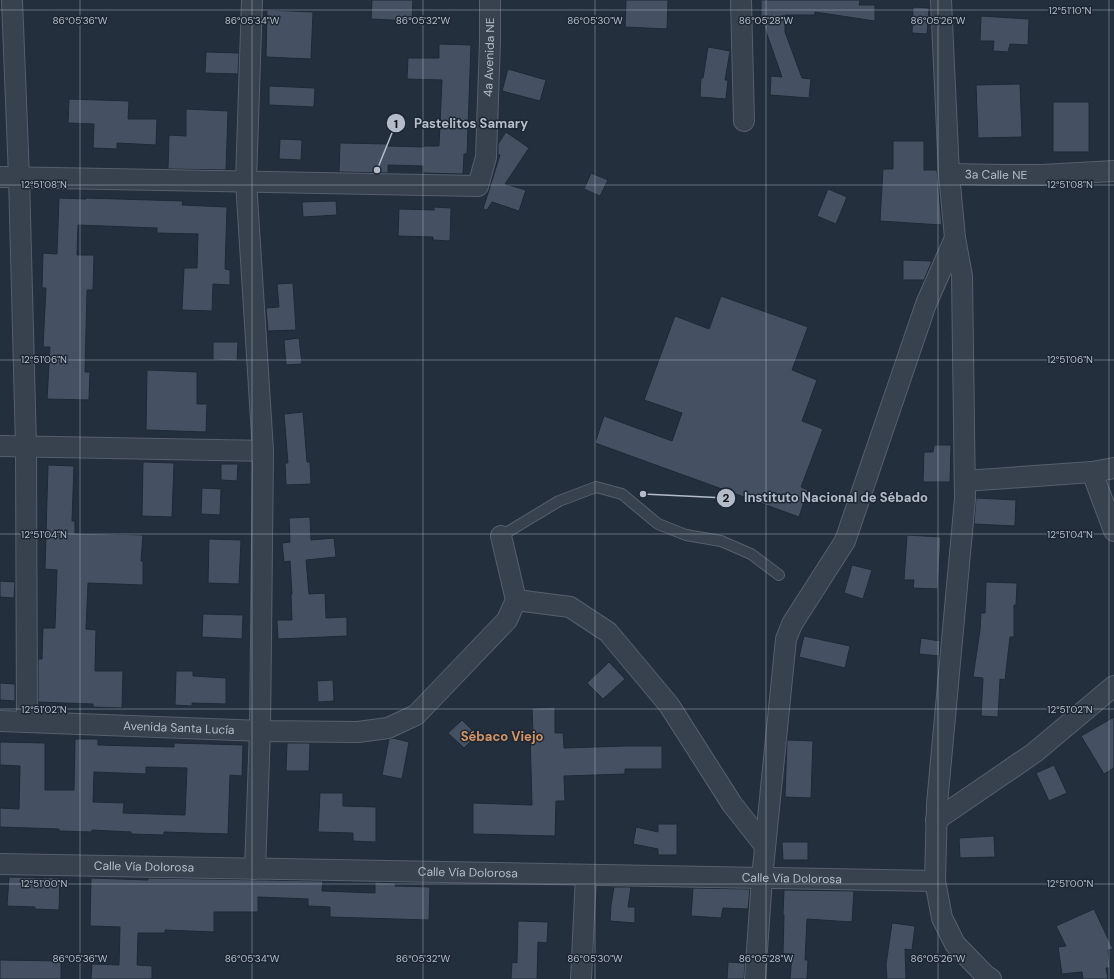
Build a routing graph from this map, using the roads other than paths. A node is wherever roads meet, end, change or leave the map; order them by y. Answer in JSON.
{"nodes":[{"id":1,"x":12,"y":0,"type":"edge"},
{"id":2,"x":252,"y":0,"type":"edge"},
{"id":3,"x":490,"y":0,"type":"edge"},
{"id":4,"x":741,"y":0,"type":"edge"},
{"id":5,"x":942,"y":0,"type":"edge"},
{"id":6,"x":744,"y":121,"type":"dead end"},
{"id":7,"x":1114,"y":171,"type":"edge"},
{"id":8,"x":949,"y":174,"type":"junction"},
{"id":9,"x":10,"y":177,"type":"edge"},
{"id":10,"x":246,"y":181,"type":"junction"},
{"id":11,"x":955,"y":238,"type":"junction"},
{"id":12,"x":0,"y":446,"type":"edge"},
{"id":13,"x":26,"y":446,"type":"junction"},
{"id":14,"x":263,"y":451,"type":"junction"},
{"id":15,"x":1114,"y":468,"type":"edge"},
{"id":16,"x":1092,"y":472,"type":"junction"},
{"id":17,"x":965,"y":481,"type":"junction"},
{"id":18,"x":1114,"y":531,"type":"edge"},
{"id":19,"x":501,"y":536,"type":"joint"},
{"id":20,"x":779,"y":575,"type":"dead end"},
{"id":21,"x":516,"y":600,"type":"junction"},
{"id":22,"x":1114,"y":686,"type":"edge"},
{"id":23,"x":0,"y":721,"type":"edge"},
{"id":24,"x":27,"y":722,"type":"junction"},
{"id":25,"x":260,"y":731,"type":"junction"},
{"id":26,"x":936,"y":820,"type":"junction"},
{"id":27,"x":765,"y":846,"type":"junction"},
{"id":28,"x":0,"y":864,"type":"edge"},
{"id":29,"x":255,"y":869,"type":"junction"},
{"id":30,"x":586,"y":875,"type":"junction"},
{"id":31,"x":762,"y":878,"type":"junction"},
{"id":32,"x":935,"y":881,"type":"junction"},
{"id":33,"x":581,"y":979,"type":"edge"},
{"id":34,"x":755,"y":979,"type":"edge"},
{"id":35,"x":991,"y":979,"type":"edge"}],
"edges":[{"from":1,"to":9,"type":"street"},
{"from":2,"to":10,"type":"street"},
{"from":3,"to":10,"type":"street","name":"4a Avenida NE"},
{"from":4,"to":6,"type":"street"},
{"from":5,"to":8,"type":"street"},
{"from":7,"to":8,"type":"street","name":"3a Calle NE"},
{"from":8,"to":11,"type":"street"},
{"from":9,"to":10,"type":"street"},
{"from":9,"to":13,"type":"street"},
{"from":10,"to":14,"type":"street"},
{"from":11,"to":17,"type":"street"},
{"from":11,"to":27,"type":"street"},
{"from":12,"to":13,"type":"street"},
{"from":13,"to":14,"type":"street"},
{"from":13,"to":24,"type":"street"},
{"from":14,"to":25,"type":"street"},
{"from":15,"to":16,"type":"street"},
{"from":16,"to":17,"type":"street"},
{"from":16,"to":18,"type":"street"},
{"from":17,"to":26,"type":"street"},
{"from":19,"to":20,"type":"lane"},
{"from":19,"to":21,"type":"street"},
{"from":21,"to":25,"type":"street","name":"Avenida Santa Lucía"},
{"from":21,"to":27,"type":"street"},
{"from":22,"to":26,"type":"street"},
{"from":23,"to":24,"type":"street","name":"Avenida Santa Lucía"},
{"from":24,"to":25,"type":"street","name":"Avenida Santa Lucía"},
{"from":25,"to":29,"type":"street"},
{"from":26,"to":32,"type":"street"},
{"from":27,"to":31,"type":"street"},
{"from":28,"to":29,"type":"street","name":"Calle Vía Dolorosa"},
{"from":29,"to":30,"type":"street","name":"Calle Vía Dolorosa"},
{"from":30,"to":31,"type":"street","name":"Calle Vía Dolorosa"},
{"from":30,"to":33,"type":"street"},
{"from":31,"to":32,"type":"street","name":"Calle Vía Dolorosa"},
{"from":31,"to":34,"type":"street"},
{"from":32,"to":35,"type":"street"}]}
